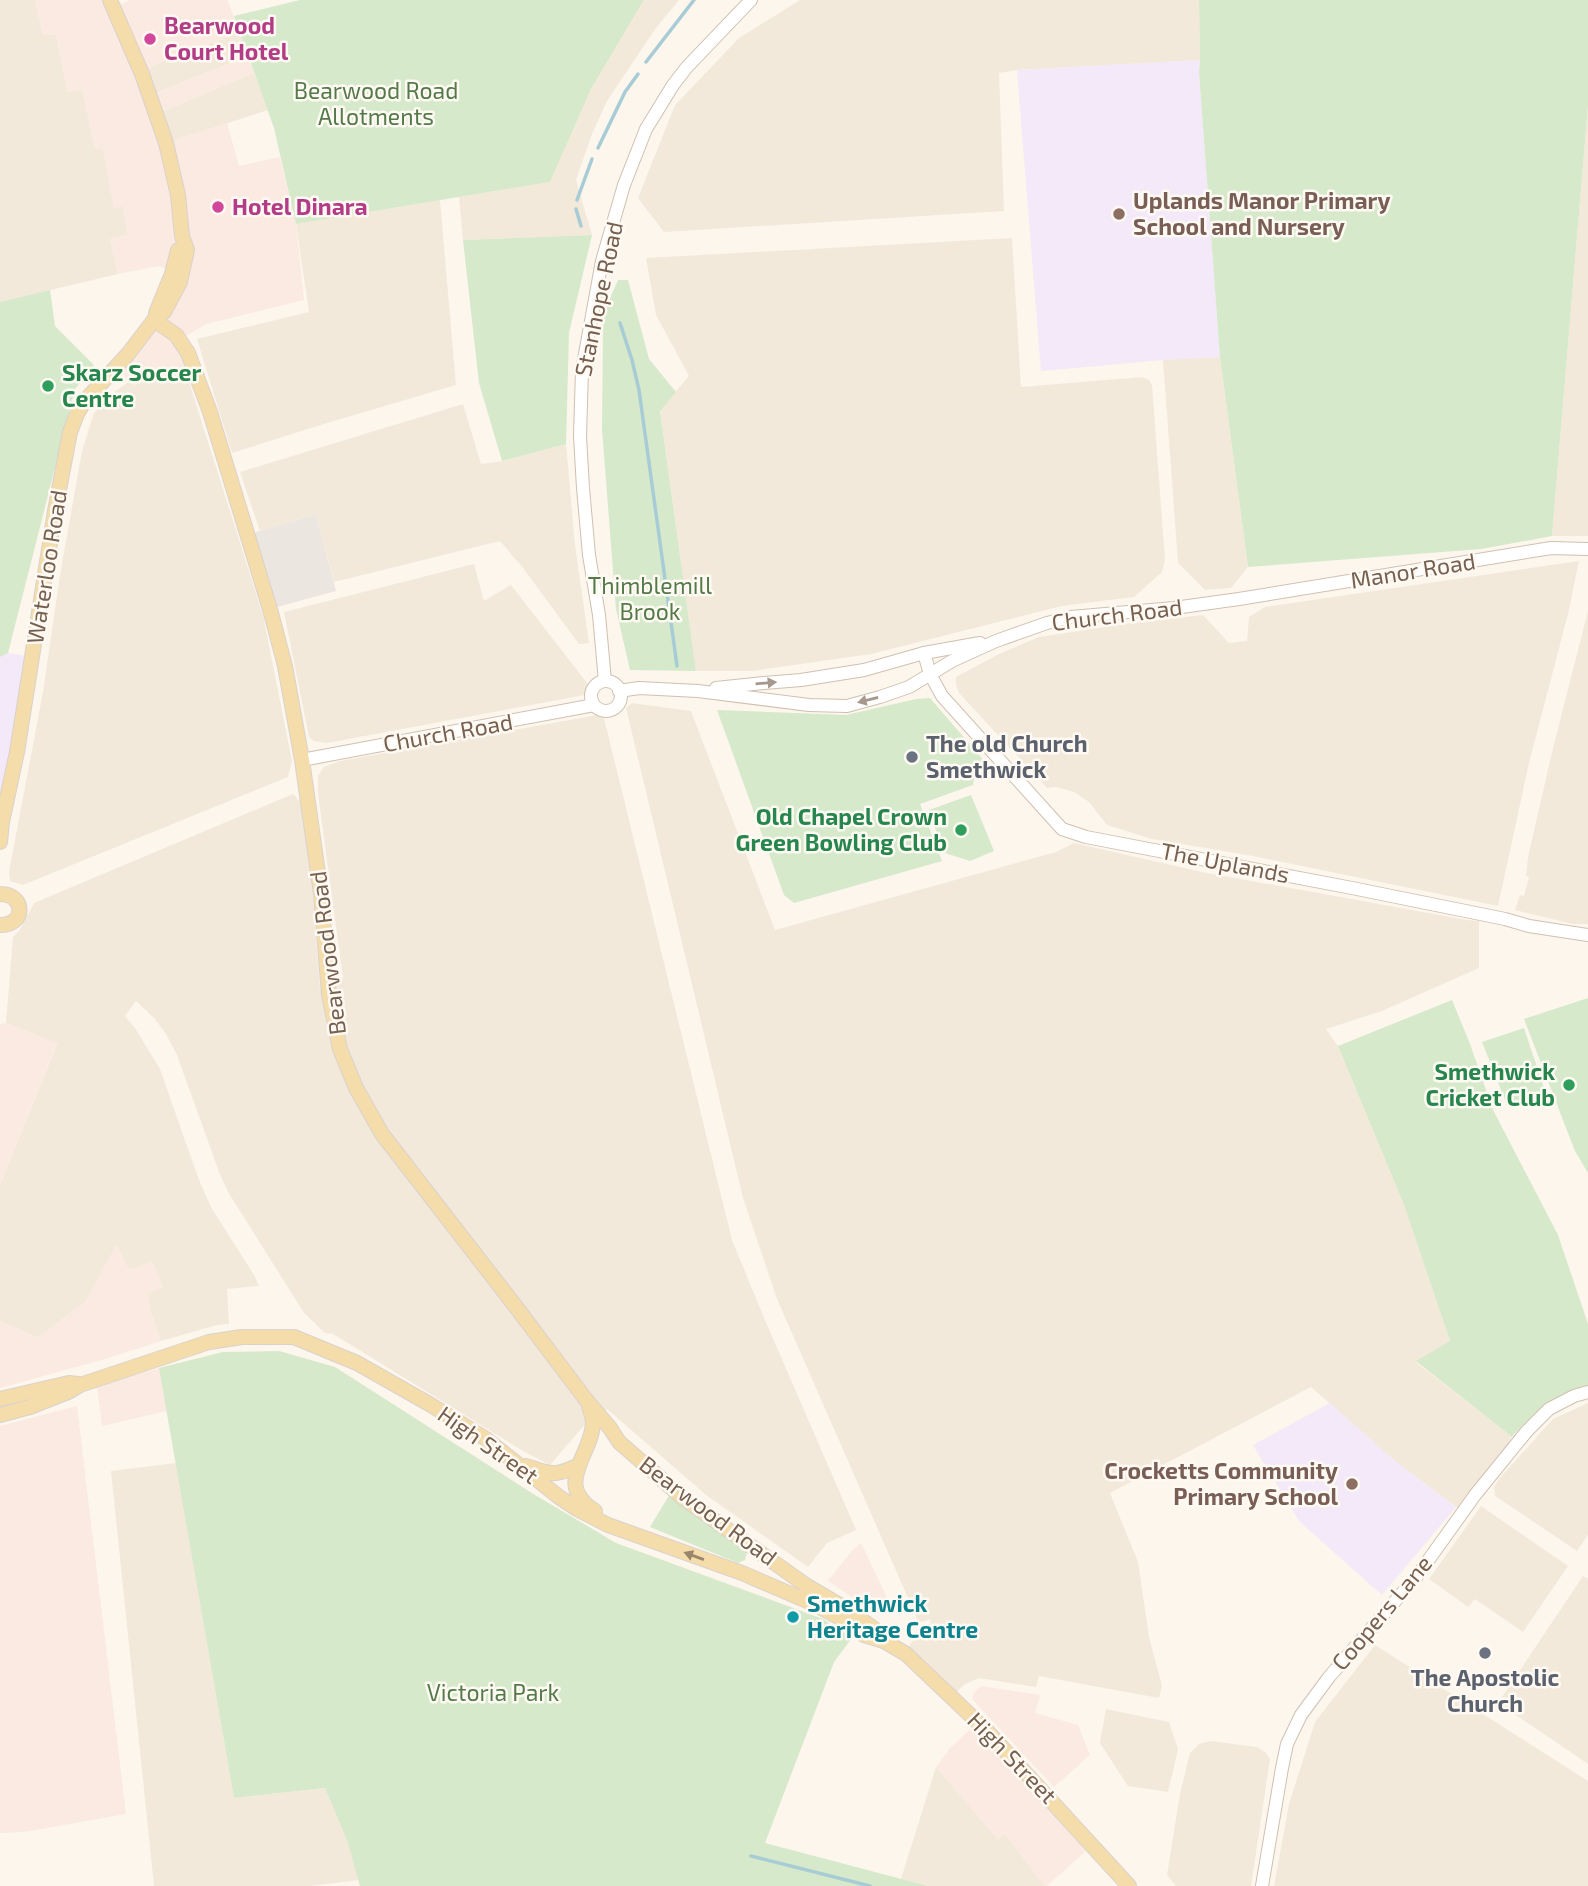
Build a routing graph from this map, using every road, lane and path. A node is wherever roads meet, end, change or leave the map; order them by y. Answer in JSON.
{"nodes":[{"id":1,"x":110,"y":0,"type":"edge"},
{"id":2,"x":751,"y":0,"type":"edge"},
{"id":3,"x":154,"y":320,"type":"junction"},
{"id":4,"x":1588,"y":549,"type":"edge"},
{"id":5,"x":1239,"y":599,"type":"joint"},
{"id":6,"x":996,"y":640,"type":"junction"},
{"id":7,"x":924,"y":653,"type":"junction"},
{"id":8,"x":930,"y":674,"type":"junction"},
{"id":9,"x":605,"y":681,"type":"junction"},
{"id":10,"x":620,"y":691,"type":"junction"},
{"id":11,"x":698,"y":691,"type":"junction"},
{"id":12,"x":594,"y":705,"type":"junction"},
{"id":13,"x":302,"y":760,"type":"junction"},
{"id":14,"x":0,"y":842,"type":"edge"},
{"id":15,"x":0,"y":894,"type":"edge"},
{"id":16,"x":0,"y":925,"type":"edge"},
{"id":17,"x":0,"y":930,"type":"edge"},
{"id":18,"x":1588,"y":935,"type":"edge"},
{"id":19,"x":80,"y":1385,"type":"junction"},
{"id":20,"x":1588,"y":1392,"type":"edge"},
{"id":21,"x":0,"y":1399,"type":"edge"},
{"id":22,"x":587,"y":1401,"type":"junction"},
{"id":23,"x":0,"y":1415,"type":"edge"},
{"id":24,"x":619,"y":1442,"type":"junction"},
{"id":25,"x":587,"y":1443,"type":"junction"},
{"id":26,"x":518,"y":1464,"type":"junction"},
{"id":27,"x":577,"y":1466,"type":"junction"},
{"id":28,"x":645,"y":1538,"type":"junction"},
{"id":29,"x":749,"y":1545,"type":"junction"},
{"id":30,"x":788,"y":1571,"type":"junction"},
{"id":31,"x":742,"y":1573,"type":"junction"},
{"id":32,"x":779,"y":1588,"type":"junction"},
{"id":33,"x":884,"y":1642,"type":"junction"},
{"id":34,"x":1129,"y":1886,"type":"edge"},
{"id":35,"x":1262,"y":1886,"type":"edge"}],
"edges":[{"from":1,"to":3,"type":"main road"},
{"from":2,"to":9,"type":"street","name":"Stanhope Road"},
{"from":3,"to":13,"type":"main road","name":"Bearwood Road"},
{"from":3,"to":14,"type":"main road","name":"Waterloo Road"},
{"from":4,"to":5,"type":"street","name":"Manor Road"},
{"from":5,"to":6,"type":"street","name":"Church Road"},
{"from":6,"to":7,"type":"street","name":"Church Road"},
{"from":6,"to":8,"type":"street","name":"Church Road"},
{"from":7,"to":8,"type":"street"},
{"from":11,"to":7,"type":"street","name":"Church Road","one_way":true},
{"from":8,"to":11,"type":"street","name":"Church Road","one_way":true},
{"from":8,"to":18,"type":"street","name":"The Uplands"},
{"from":9,"to":10,"type":"street"},
{"from":9,"to":12,"type":"street"},
{"from":10,"to":11,"type":"street","name":"Church Road"},
{"from":10,"to":12,"type":"street"},
{"from":12,"to":13,"type":"street","name":"Church Road"},
{"from":13,"to":22,"type":"main road","name":"Bearwood Road"},
{"from":15,"to":16,"type":"main road"},
{"from":16,"to":17,"type":"main road"},
{"from":19,"to":21,"type":"main road","name":"High Street"},
{"from":19,"to":23,"type":"main road","name":"High Street"},
{"from":19,"to":26,"type":"main road","name":"High Street"},
{"from":20,"to":35,"type":"street","name":"Coopers Lane"},
{"from":22,"to":24,"type":"main road","name":"Bearwood Road"},
{"from":22,"to":25,"type":"main road"},
{"from":24,"to":25,"type":"main road"},
{"from":24,"to":29,"type":"main road","name":"Bearwood Road"},
{"from":25,"to":27,"type":"main road"},
{"from":26,"to":27,"type":"main road"},
{"from":26,"to":28,"type":"main road","name":"High Street"},
{"from":27,"to":28,"type":"main road"},
{"from":31,"to":28,"type":"main road","name":"High Street","one_way":true},
{"from":29,"to":30,"type":"main road","name":"Bearwood Road"},
{"from":29,"to":31,"type":"main road"},
{"from":30,"to":32,"type":"main road"},
{"from":30,"to":33,"type":"main road","name":"High Street"},
{"from":31,"to":32,"type":"main road","name":"High Street"},
{"from":32,"to":33,"type":"main road","name":"High Street"},
{"from":33,"to":34,"type":"main road","name":"High Street"}]}
